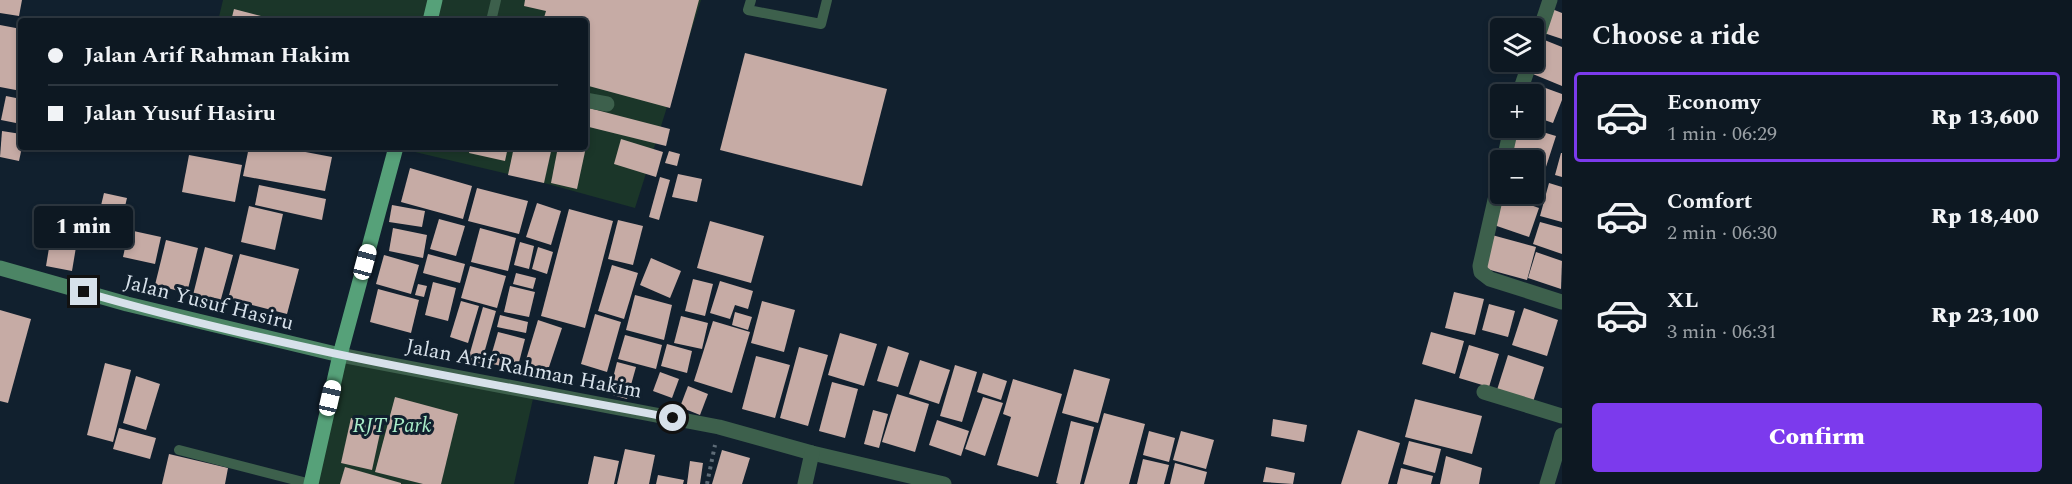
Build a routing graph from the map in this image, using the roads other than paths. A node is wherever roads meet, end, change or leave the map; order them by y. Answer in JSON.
{"nodes":[{"id":1,"x":435,"y":0,"type":"edge"},
{"id":2,"x":496,"y":0,"type":"edge"},
{"id":3,"x":750,"y":0,"type":"edge"},
{"id":4,"x":827,"y":0,"type":"edge"},
{"id":5,"x":1550,"y":0,"type":"edge"},
{"id":6,"x":431,"y":18,"type":"edge"},
{"id":7,"x":491,"y":18,"type":"edge"},
{"id":8,"x":1544,"y":18,"type":"edge"},
{"id":9,"x":588,"y":101,"type":"edge"},
{"id":10,"x":607,"y":104,"type":"dead end"},
{"id":11,"x":395,"y":150,"type":"edge"},
{"id":12,"x":1494,"y":204,"type":"edge"},
{"id":13,"x":0,"y":268,"type":"edge"},
{"id":14,"x":1562,"y":303,"type":"edge"},
{"id":15,"x":340,"y":355,"type":"junction"},
{"id":16,"x":1484,"y":392,"type":"dead end"},
{"id":17,"x":1562,"y":416,"type":"edge"},
{"id":18,"x":1562,"y":435,"type":"edge"},
{"id":19,"x":178,"y":450,"type":"dead end"},
{"id":20,"x":812,"y":453,"type":"junction"},
{"id":21,"x":311,"y":484,"type":"edge"},
{"id":22,"x":805,"y":484,"type":"edge"},
{"id":23,"x":944,"y":484,"type":"edge"},
{"id":24,"x":1547,"y":484,"type":"edge"}],
"edges":[{"from":1,"to":6,"type":"main road"},
{"from":2,"to":7,"type":"lane"},
{"from":3,"to":4,"type":"lane"},
{"from":5,"to":8,"type":"street"},
{"from":9,"to":10,"type":"street"},
{"from":11,"to":15,"type":"main road"},
{"from":12,"to":14,"type":"street"},
{"from":13,"to":15,"type":"main road","name":"Jalan Yusuf Hasiru"},
{"from":15,"to":20,"type":"street","name":"Jalan Arif Rahman Hakim"},
{"from":15,"to":21,"type":"main road"},
{"from":16,"to":17,"type":"street"},
{"from":18,"to":24,"type":"street"},
{"from":19,"to":21,"type":"lane"},
{"from":20,"to":22,"type":"street"},
{"from":20,"to":23,"type":"street","name":"Jalan Arif Rahman Hakim"}]}
